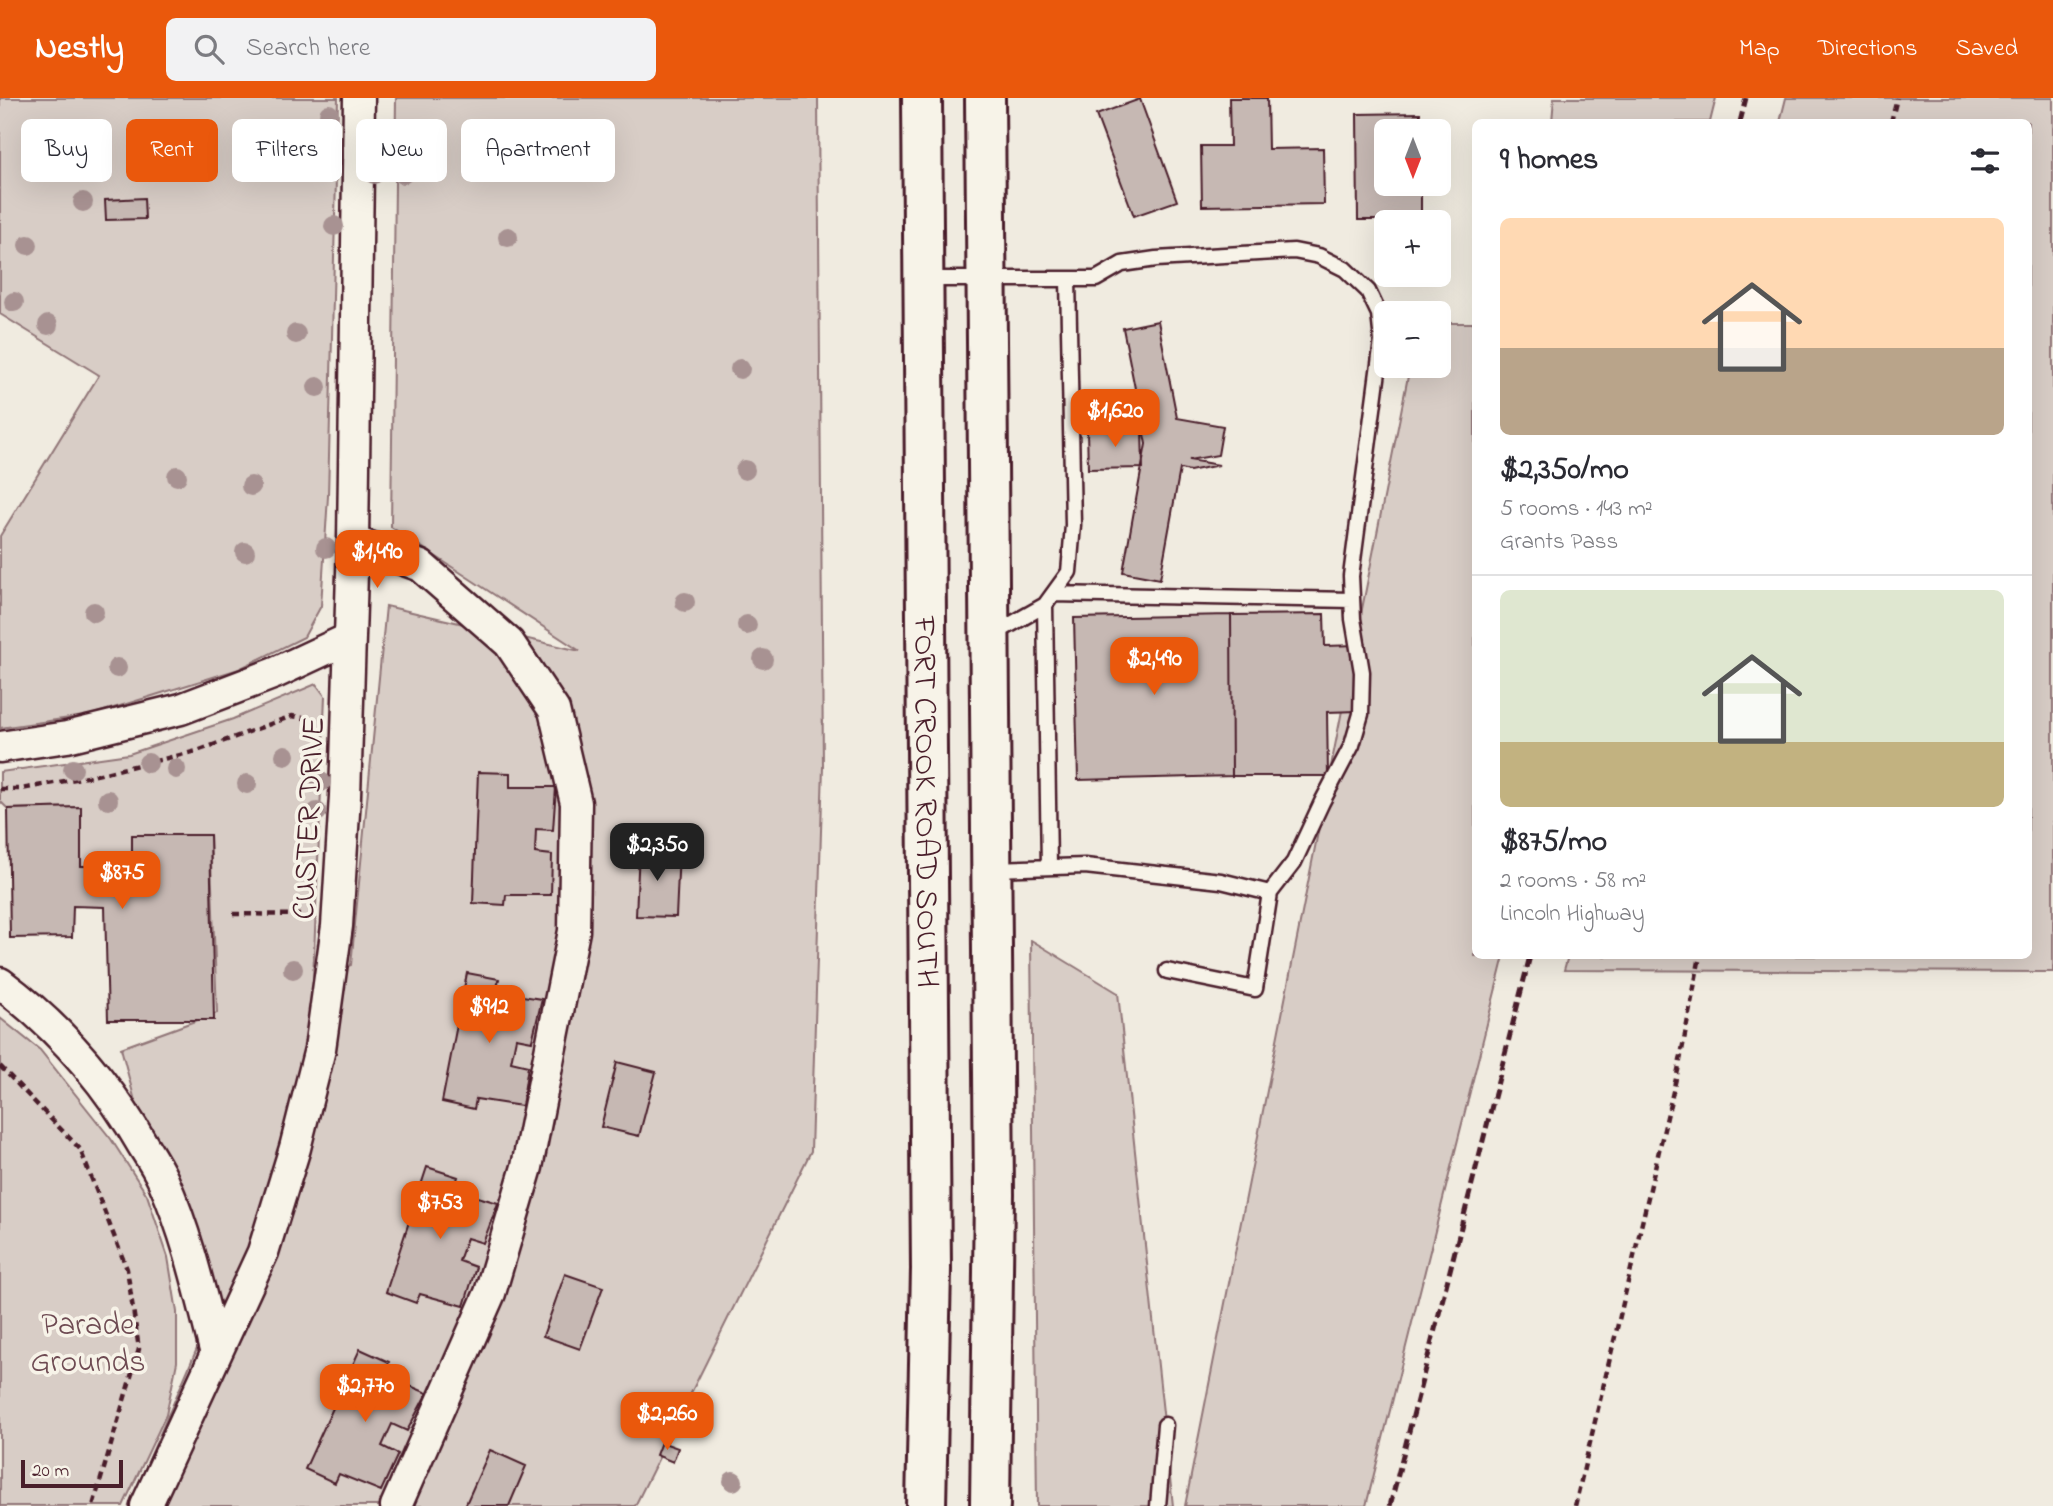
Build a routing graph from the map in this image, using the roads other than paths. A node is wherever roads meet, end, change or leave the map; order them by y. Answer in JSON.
{"nodes":[{"id":1,"x":359,"y":98,"type":"edge"},
{"id":2,"x":922,"y":98,"type":"edge"},
{"id":3,"x":985,"y":98,"type":"edge"},
{"id":4,"x":923,"y":278,"type":"junction"},
{"id":5,"x":987,"y":278,"type":"junction"},
{"id":6,"x":1068,"y":278,"type":"junction"},
{"id":7,"x":353,"y":541,"type":"junction"},
{"id":8,"x":1049,"y":600,"type":"junction"},
{"id":9,"x":1352,"y":600,"type":"junction"},
{"id":10,"x":990,"y":637,"type":"junction"},
{"id":11,"x":350,"y":638,"type":"junction"},
{"id":12,"x":0,"y":747,"type":"edge"},
{"id":13,"x":1049,"y":867,"type":"junction"},
{"id":14,"x":991,"y":869,"type":"junction"},
{"id":15,"x":1270,"y":893,"type":"junction"},
{"id":16,"x":1167,"y":971,"type":"dead end"},
{"id":17,"x":0,"y":983,"type":"edge"},
{"id":18,"x":216,"y":1354,"type":"junction"},
{"id":19,"x":1165,"y":1425,"type":"dead end"},
{"id":20,"x":146,"y":1506,"type":"edge"},
{"id":21,"x":396,"y":1506,"type":"edge"},
{"id":22,"x":926,"y":1506,"type":"edge"},
{"id":23,"x":990,"y":1506,"type":"edge"},
{"id":24,"x":1158,"y":1506,"type":"edge"}],
"edges":[{"from":1,"to":7,"type":"street","name":"CUSTER DRIVE"},
{"from":2,"to":4,"type":"main road","name":"FORT CROOK ROAD SOUTH"},
{"from":3,"to":5,"type":"main road","name":"FORT CROOK ROAD SOUTH"},
{"from":4,"to":5,"type":"lane"},
{"from":4,"to":22,"type":"main road","name":"FORT CROOK ROAD SOUTH"},
{"from":5,"to":6,"type":"lane"},
{"from":5,"to":10,"type":"main road","name":"FORT CROOK ROAD SOUTH"},
{"from":6,"to":8,"type":"lane"},
{"from":6,"to":9,"type":"lane"},
{"from":7,"to":11,"type":"street","name":"CUSTER DRIVE"},
{"from":7,"to":21,"type":"street"},
{"from":8,"to":9,"type":"lane"},
{"from":8,"to":10,"type":"lane"},
{"from":8,"to":13,"type":"lane"},
{"from":9,"to":15,"type":"lane"},
{"from":10,"to":14,"type":"main road","name":"FORT CROOK ROAD SOUTH"},
{"from":11,"to":12,"type":"street"},
{"from":11,"to":18,"type":"street","name":"CUSTER DRIVE"},
{"from":13,"to":14,"type":"lane"},
{"from":13,"to":15,"type":"lane"},
{"from":14,"to":23,"type":"main road","name":"FORT CROOK ROAD SOUTH"},
{"from":15,"to":16,"type":"lane"},
{"from":17,"to":18,"type":"street"},
{"from":18,"to":20,"type":"street","name":"CUSTER DRIVE"},
{"from":19,"to":24,"type":"lane"}]}
